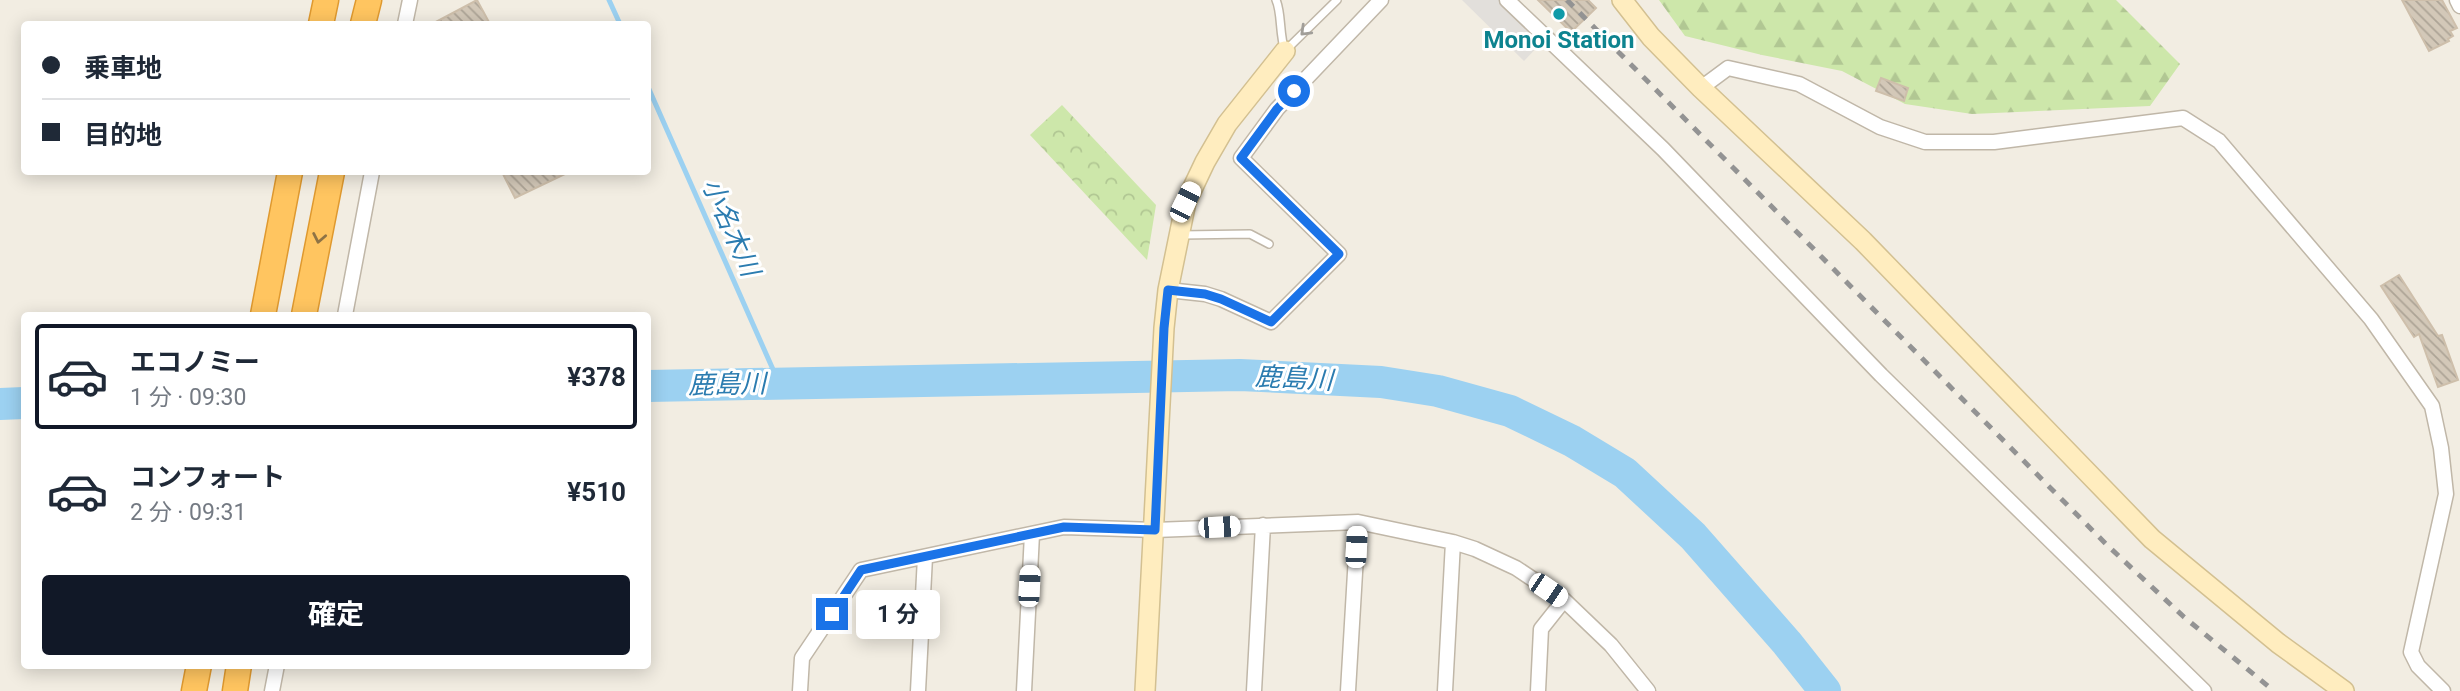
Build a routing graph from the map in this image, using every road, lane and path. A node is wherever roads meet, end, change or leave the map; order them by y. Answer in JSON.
{"nodes":[{"id":1,"x":326,"y":0,"type":"edge"},
{"id":2,"x":369,"y":0,"type":"edge"},
{"id":3,"x":410,"y":0,"type":"edge"},
{"id":4,"x":1276,"y":0,"type":"edge"},
{"id":5,"x":1337,"y":0,"type":"edge"},
{"id":6,"x":1381,"y":0,"type":"edge"},
{"id":7,"x":1507,"y":0,"type":"edge"},
{"id":8,"x":1622,"y":0,"type":"edge"},
{"id":9,"x":2457,"y":0,"type":"edge"},
{"id":10,"x":2460,"y":6,"type":"edge"},
{"id":11,"x":322,"y":21,"type":"edge"},
{"id":12,"x":364,"y":21,"type":"edge"},
{"id":13,"x":406,"y":21,"type":"edge"},
{"id":14,"x":1285,"y":51,"type":"junction"},
{"id":15,"x":1702,"y":88,"type":"junction"},
{"id":16,"x":289,"y":175,"type":"edge"},
{"id":17,"x":331,"y":175,"type":"edge"},
{"id":18,"x":371,"y":175,"type":"edge"},
{"id":19,"x":1179,"y":235,"type":"junction"},
{"id":20,"x":1269,"y":244,"type":"dead end"},
{"id":21,"x":1168,"y":290,"type":"junction"},
{"id":22,"x":263,"y":312,"type":"edge"},
{"id":23,"x":305,"y":312,"type":"edge"},
{"id":24,"x":346,"y":312,"type":"edge"},
{"id":25,"x":2460,"y":484,"type":"edge"},
{"id":26,"x":2446,"y":494,"type":"junction"},
{"id":27,"x":1357,"y":522,"type":"junction"},
{"id":28,"x":1263,"y":525,"type":"junction"},
{"id":29,"x":1155,"y":530,"type":"junction"},
{"id":30,"x":1032,"y":534,"type":"junction"},
{"id":31,"x":1453,"y":542,"type":"junction"},
{"id":32,"x":925,"y":557,"type":"junction"},
{"id":33,"x":1564,"y":600,"type":"junction"},
{"id":34,"x":198,"y":669,"type":"edge"},
{"id":35,"x":238,"y":669,"type":"edge"},
{"id":36,"x":276,"y":669,"type":"edge"},
{"id":37,"x":194,"y":691,"type":"edge"},
{"id":38,"x":235,"y":691,"type":"edge"},
{"id":39,"x":272,"y":691,"type":"edge"},
{"id":40,"x":800,"y":691,"type":"edge"},
{"id":41,"x":918,"y":691,"type":"edge"},
{"id":42,"x":1024,"y":691,"type":"edge"},
{"id":43,"x":1145,"y":691,"type":"edge"},
{"id":44,"x":1254,"y":691,"type":"edge"},
{"id":45,"x":1348,"y":691,"type":"edge"},
{"id":46,"x":1445,"y":691,"type":"edge"},
{"id":47,"x":1538,"y":691,"type":"edge"},
{"id":48,"x":1648,"y":691,"type":"edge"},
{"id":49,"x":2204,"y":691,"type":"edge"},
{"id":50,"x":2344,"y":691,"type":"edge"},
{"id":51,"x":2443,"y":691,"type":"edge"}],
"edges":[{"from":1,"to":11,"type":"highway"},
{"from":2,"to":12,"type":"highway"},
{"from":3,"to":13,"type":"street"},
{"from":4,"to":14,"type":"lane"},
{"from":5,"to":14,"type":"lane","one_way":true},
{"from":6,"to":21,"type":"street"},
{"from":7,"to":49,"type":"street"},
{"from":8,"to":15,"type":"street"},
{"from":9,"to":10,"type":"street"},
{"from":14,"to":19,"type":"street"},
{"from":15,"to":26,"type":"street"},
{"from":15,"to":50,"type":"street"},
{"from":16,"to":22,"type":"highway"},
{"from":17,"to":23,"type":"highway","one_way":true},
{"from":18,"to":24,"type":"street"},
{"from":19,"to":20,"type":"lane"},
{"from":19,"to":21,"type":"street"},
{"from":21,"to":29,"type":"street"},
{"from":25,"to":26,"type":"street"},
{"from":26,"to":51,"type":"street"},
{"from":27,"to":28,"type":"street"},
{"from":27,"to":31,"type":"street"},
{"from":27,"to":45,"type":"street"},
{"from":28,"to":29,"type":"street"},
{"from":28,"to":44,"type":"street"},
{"from":29,"to":30,"type":"street"},
{"from":29,"to":43,"type":"street"},
{"from":30,"to":32,"type":"street"},
{"from":30,"to":42,"type":"street"},
{"from":31,"to":33,"type":"street"},
{"from":31,"to":46,"type":"street"},
{"from":32,"to":40,"type":"street"},
{"from":32,"to":41,"type":"street"},
{"from":33,"to":47,"type":"street"},
{"from":33,"to":48,"type":"street"},
{"from":34,"to":37,"type":"highway"},
{"from":35,"to":38,"type":"highway"},
{"from":36,"to":39,"type":"street"}]}
